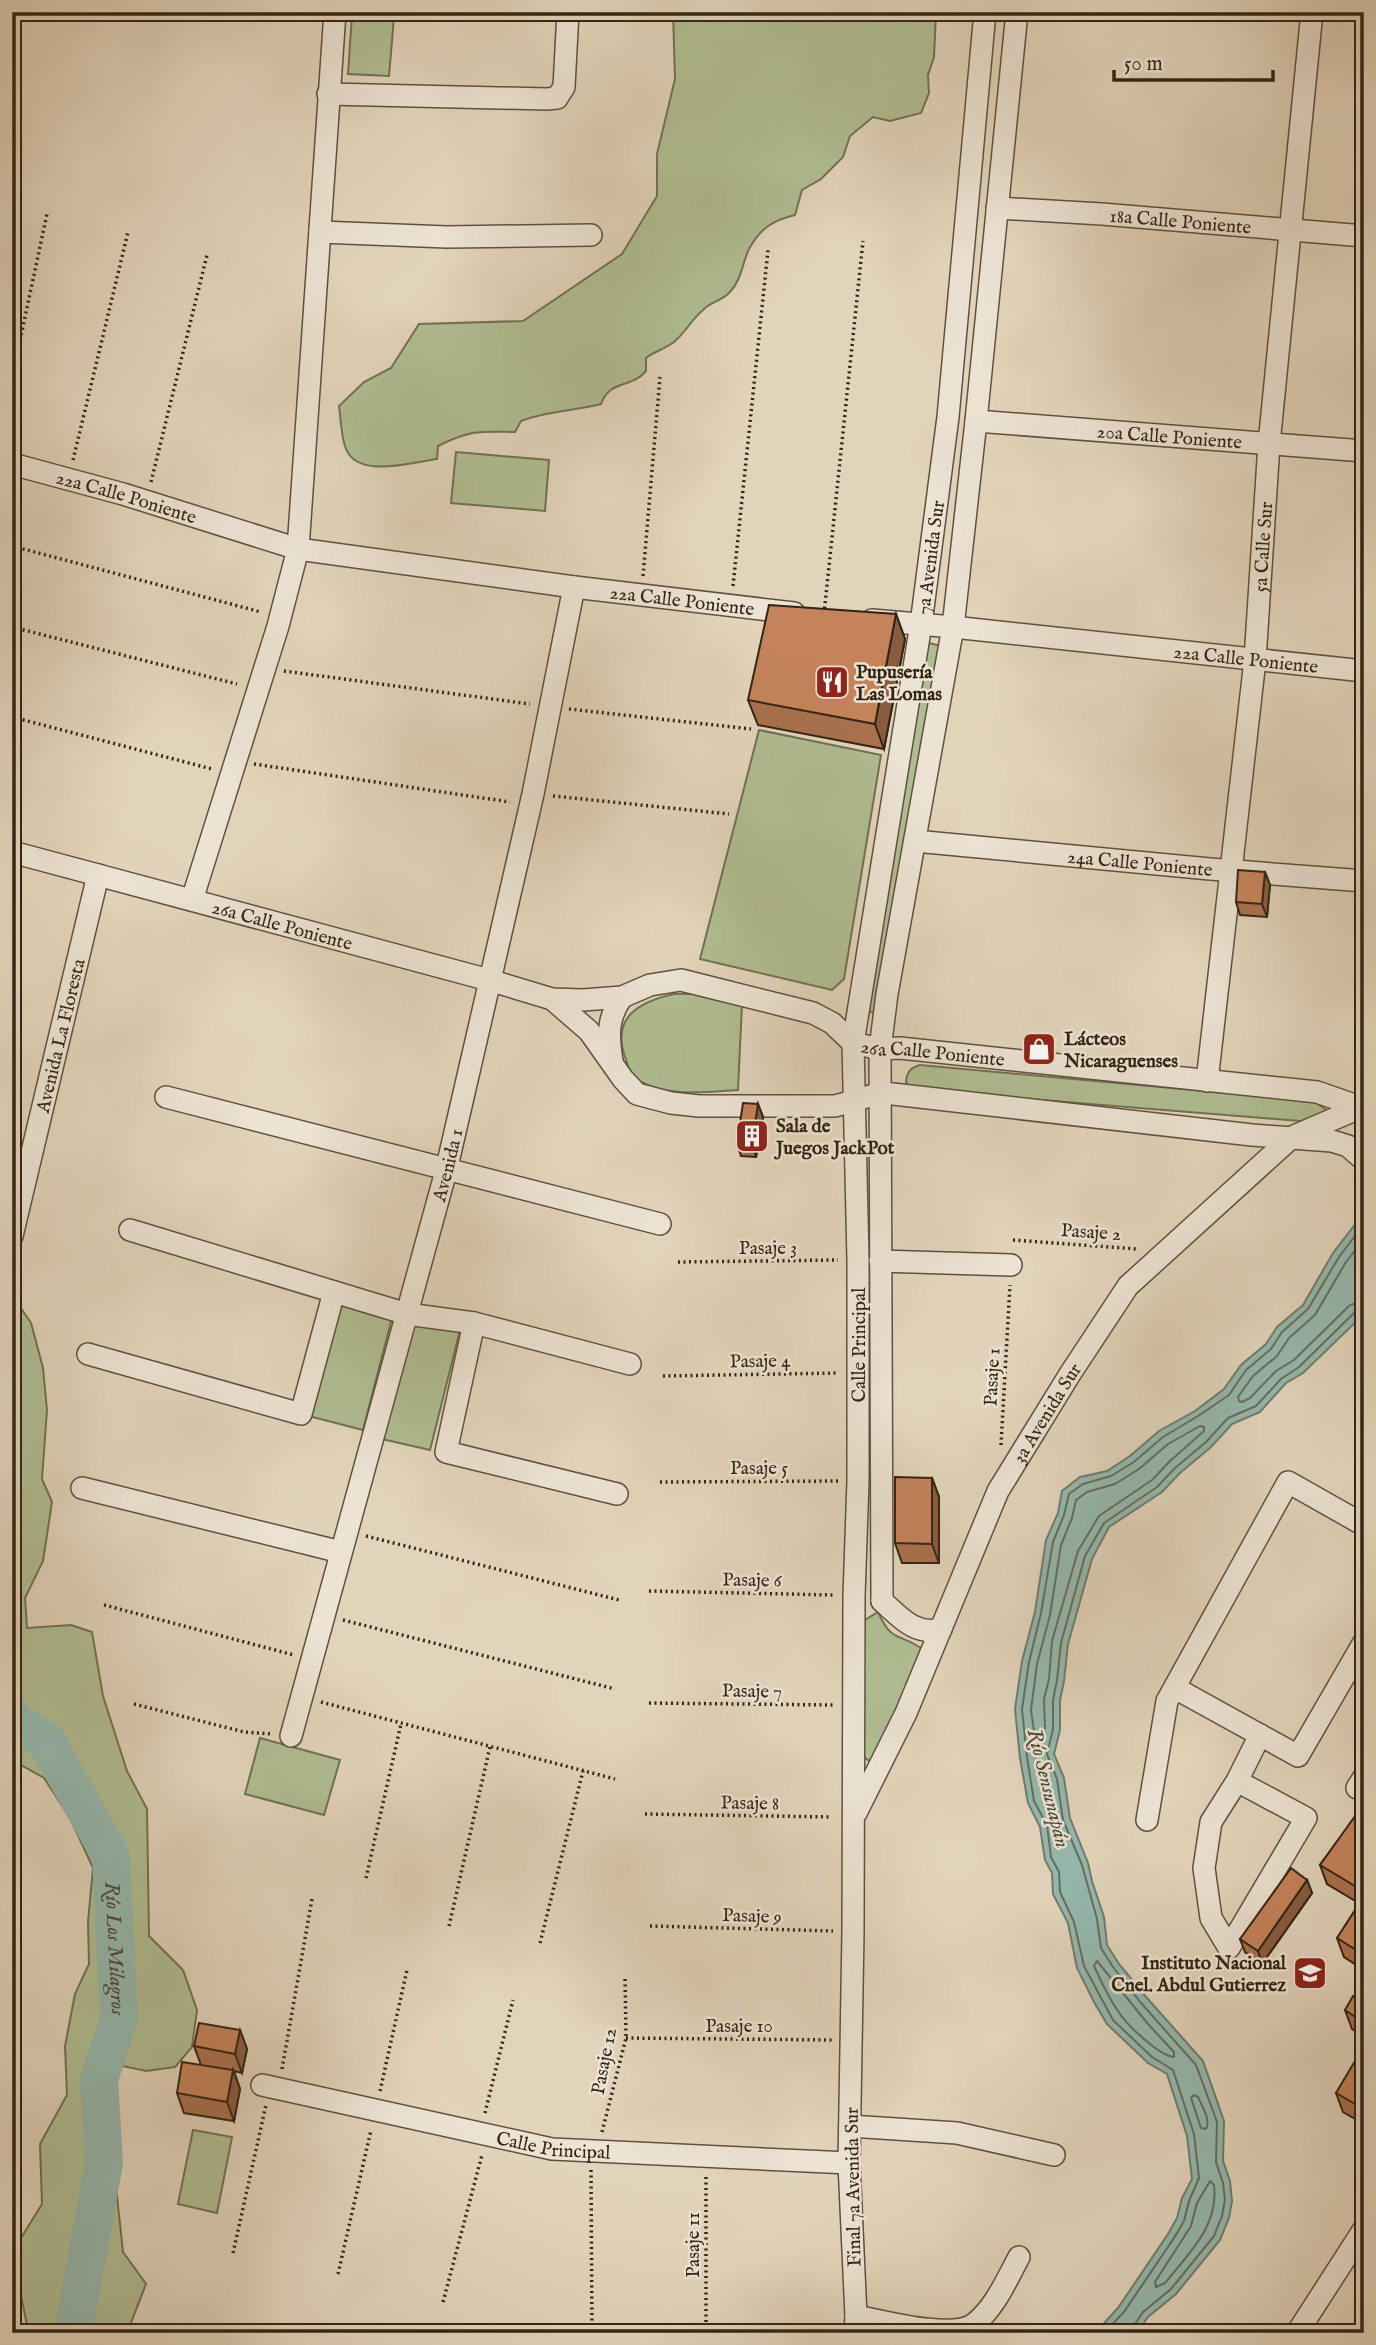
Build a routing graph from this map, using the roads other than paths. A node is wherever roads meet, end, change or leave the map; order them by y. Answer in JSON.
{"nodes":[{"id":1,"x":335,"y":12,"type":"edge"},
{"id":2,"x":568,"y":12,"type":"edge"},
{"id":3,"x":985,"y":12,"type":"edge"},
{"id":4,"x":1017,"y":12,"type":"edge"},
{"id":5,"x":1312,"y":12,"type":"edge"},
{"id":6,"x":328,"y":94,"type":"junction"},
{"id":7,"x":997,"y":208,"type":"junction"},
{"id":8,"x":1290,"y":230,"type":"junction"},
{"id":9,"x":320,"y":232,"type":"junction"},
{"id":10,"x":591,"y":235,"type":"dead end"},
{"id":11,"x":1364,"y":236,"type":"edge"},
{"id":12,"x":976,"y":421,"type":"junction"},
{"id":13,"x":1269,"y":444,"type":"junction"},
{"id":14,"x":1364,"y":451,"type":"edge"},
{"id":15,"x":12,"y":464,"type":"edge"},
{"id":16,"x":298,"y":549,"type":"junction"},
{"id":17,"x":574,"y":587,"type":"junction"},
{"id":18,"x":824,"y":616,"type":"edge"},
{"id":19,"x":852,"y":618,"type":"edge"},
{"id":20,"x":921,"y":624,"type":"junction"},
{"id":21,"x":953,"y":627,"type":"junction"},
{"id":22,"x":1255,"y":660,"type":"junction"},
{"id":23,"x":1364,"y":671,"type":"edge"},
{"id":24,"x":915,"y":841,"type":"junction"},
{"id":25,"x":12,"y":852,"type":"edge"},
{"id":26,"x":1232,"y":871,"type":"junction"},
{"id":27,"x":98,"y":875,"type":"junction"},
{"id":28,"x":1364,"y":881,"type":"edge"},
{"id":29,"x":192,"y":900,"type":"junction"},
{"id":30,"x":489,"y":980,"type":"junction"},
{"id":31,"x":622,"y":997,"type":"junction"},
{"id":32,"x":551,"y":999,"type":"junction"},
{"id":33,"x":853,"y":1044,"type":"junction"},
{"id":34,"x":880,"y":1049,"type":"junction"},
{"id":35,"x":614,"y":1067,"type":"junction"},
{"id":36,"x":1207,"y":1081,"type":"junction"},
{"id":37,"x":881,"y":1093,"type":"junction"},
{"id":38,"x":166,"y":1097,"type":"dead end"},
{"id":39,"x":856,"y":1100,"type":"junction"},
{"id":40,"x":1362,"y":1110,"type":"edge"},
{"id":41,"x":1292,"y":1137,"type":"junction"},
{"id":42,"x":1358,"y":1155,"type":"edge"},
{"id":43,"x":446,"y":1171,"type":"junction"},
{"id":44,"x":660,"y":1224,"type":"dead end"},
{"id":45,"x":130,"y":1230,"type":"dead end"},
{"id":46,"x":12,"y":1236,"type":"edge"},
{"id":47,"x":880,"y":1261,"type":"junction"},
{"id":48,"x":1011,"y":1265,"type":"road end"},
{"id":49,"x":334,"y":1292,"type":"junction"},
{"id":50,"x":407,"y":1314,"type":"junction"},
{"id":51,"x":474,"y":1323,"type":"junction"},
{"id":52,"x":88,"y":1354,"type":"dead end"},
{"id":53,"x":630,"y":1364,"type":"dead end"},
{"id":54,"x":82,"y":1488,"type":"dead end"},
{"id":55,"x":617,"y":1494,"type":"dead end"},
{"id":56,"x":1364,"y":1525,"type":"edge"},
{"id":57,"x":341,"y":1552,"type":"junction"},
{"id":58,"x":882,"y":1601,"type":"junction"},
{"id":59,"x":855,"y":1606,"type":"junction"},
{"id":60,"x":941,"y":1629,"type":"junction"},
{"id":61,"x":1364,"y":1642,"type":"edge"},
{"id":62,"x":1175,"y":1688,"type":"junction"},
{"id":63,"x":1260,"y":1735,"type":"junction"},
{"id":64,"x":291,"y":1736,"type":"road end"},
{"id":65,"x":1237,"y":1781,"type":"junction"},
{"id":66,"x":854,"y":1817,"type":"junction"},
{"id":67,"x":1147,"y":1820,"type":"dead end"},
{"id":68,"x":851,"y":2040,"type":"joint"},
{"id":69,"x":270,"y":2087,"type":"road end"},
{"id":70,"x":850,"y":2126,"type":"junction"},
{"id":71,"x":1054,"y":2155,"type":"dead end"},
{"id":72,"x":849,"y":2163,"type":"junction"},
{"id":73,"x":1364,"y":2229,"type":"edge"},
{"id":74,"x":1019,"y":2257,"type":"dead end"},
{"id":75,"x":855,"y":2325,"type":"edge"},
{"id":76,"x":1297,"y":2333,"type":"edge"}],
"edges":[{"from":1,"to":6,"type":"street"},
{"from":2,"to":6,"type":"street"},
{"from":3,"to":20,"type":"street","name":"7a Avenida Sur"},
{"from":4,"to":7,"type":"street","name":"7a Avenida Sur"},
{"from":5,"to":8,"type":"street","name":"5a Calle Sur"},
{"from":6,"to":9,"type":"street"},
{"from":7,"to":8,"type":"street","name":"18a Calle Poniente"},
{"from":7,"to":12,"type":"street","name":"7a Avenida Sur"},
{"from":8,"to":11,"type":"street","name":"18a Calle Poniente"},
{"from":8,"to":13,"type":"street","name":"5a Calle Sur"},
{"from":9,"to":10,"type":"street"},
{"from":9,"to":16,"type":"street"},
{"from":12,"to":13,"type":"street","name":"20a Calle Poniente"},
{"from":12,"to":21,"type":"street","name":"7a Avenida Sur"},
{"from":13,"to":14,"type":"street","name":"20a Calle Poniente"},
{"from":13,"to":22,"type":"street","name":"5a Calle Sur"},
{"from":15,"to":16,"type":"street","name":"22a Calle Poniente"},
{"from":16,"to":17,"type":"street","name":"22a Calle Poniente"},
{"from":16,"to":29,"type":"street"},
{"from":17,"to":18,"type":"street","name":"22a Calle Poniente"},
{"from":17,"to":30,"type":"street","name":"Avenida 1"},
{"from":19,"to":20,"type":"street","name":"22a Calle Poniente"},
{"from":20,"to":21,"type":"street","name":"22a Calle Poniente"},
{"from":20,"to":33,"type":"street","name":"7a Avenida Sur"},
{"from":21,"to":22,"type":"street","name":"22a Calle Poniente"},
{"from":21,"to":24,"type":"street","name":"7a Avenida Sur"},
{"from":22,"to":23,"type":"street","name":"22a Calle Poniente"},
{"from":22,"to":26,"type":"street","name":"5a Calle Sur"},
{"from":24,"to":26,"type":"street","name":"24a Calle Poniente"},
{"from":24,"to":34,"type":"street","name":"7a Avenida Sur"},
{"from":25,"to":27,"type":"street","name":"26a Calle Poniente"},
{"from":26,"to":28,"type":"street","name":"24a Calle Poniente"},
{"from":26,"to":36,"type":"street","name":"5a Calle Sur"},
{"from":27,"to":29,"type":"street","name":"26a Calle Poniente"},
{"from":27,"to":46,"type":"street","name":"Avenida La Floresta"},
{"from":29,"to":30,"type":"street","name":"26a Calle Poniente"},
{"from":30,"to":32,"type":"street","name":"26a Calle Poniente"},
{"from":30,"to":43,"type":"street","name":"Avenida 1"},
{"from":31,"to":32,"type":"street","name":"26a Calle Poniente"},
{"from":31,"to":33,"type":"street","name":"26a Calle Poniente"},
{"from":31,"to":35,"type":"street"},
{"from":32,"to":35,"type":"street","name":"26a Calle Poniente"},
{"from":33,"to":34,"type":"street","name":"26a Calle Poniente"},
{"from":33,"to":39,"type":"street","name":"7a Avenida Sur"},
{"from":34,"to":36,"type":"street","name":"26a Calle Poniente"},
{"from":34,"to":37,"type":"street","name":"7a Avenida Sur"},
{"from":35,"to":39,"type":"street","name":"26a Calle Poniente"},
{"from":36,"to":40,"type":"street","name":"26a Calle Poniente"},
{"from":37,"to":39,"type":"street"},
{"from":37,"to":41,"type":"street"},
{"from":37,"to":47,"type":"street","name":"Calle Principal"},
{"from":38,"to":43,"type":"street"},
{"from":39,"to":59,"type":"street","name":"Calle Principal"},
{"from":40,"to":41,"type":"street","name":"3a Avenida Sur"},
{"from":41,"to":42,"type":"street"},
{"from":41,"to":60,"type":"street","name":"3a Avenida Sur"},
{"from":43,"to":44,"type":"street"},
{"from":43,"to":50,"type":"street","name":"Avenida 1"},
{"from":45,"to":49,"type":"street"},
{"from":47,"to":48,"type":"street"},
{"from":47,"to":58,"type":"street","name":"Calle Principal"},
{"from":49,"to":50,"type":"street"},
{"from":49,"to":52,"type":"street"},
{"from":50,"to":51,"type":"street"},
{"from":50,"to":57,"type":"street","name":"Avenida 1"},
{"from":51,"to":53,"type":"street"},
{"from":51,"to":55,"type":"street"},
{"from":54,"to":57,"type":"street"},
{"from":56,"to":62,"type":"street"},
{"from":57,"to":64,"type":"street","name":"Avenida 1"},
{"from":58,"to":59,"type":"street"},
{"from":58,"to":60,"type":"street"},
{"from":59,"to":66,"type":"street","name":"Calle Principal"},
{"from":60,"to":66,"type":"street","name":"3a Avenida Sur"},
{"from":61,"to":63,"type":"street"},
{"from":62,"to":63,"type":"street"},
{"from":62,"to":67,"type":"street"},
{"from":63,"to":65,"type":"street"},
{"from":65,"to":65,"type":"street"},
{"from":66,"to":68,"type":"street","name":"Calle Principal"},
{"from":68,"to":70,"type":"street","name":"Final 7a Avenida Sur"},
{"from":69,"to":72,"type":"street","name":"Calle Principal"},
{"from":70,"to":71,"type":"street"},
{"from":70,"to":72,"type":"street","name":"Final 7a Avenida Sur"},
{"from":72,"to":75,"type":"street","name":"Final 7a Avenida Sur"},
{"from":73,"to":76,"type":"street"},
{"from":74,"to":75,"type":"street"}]}
